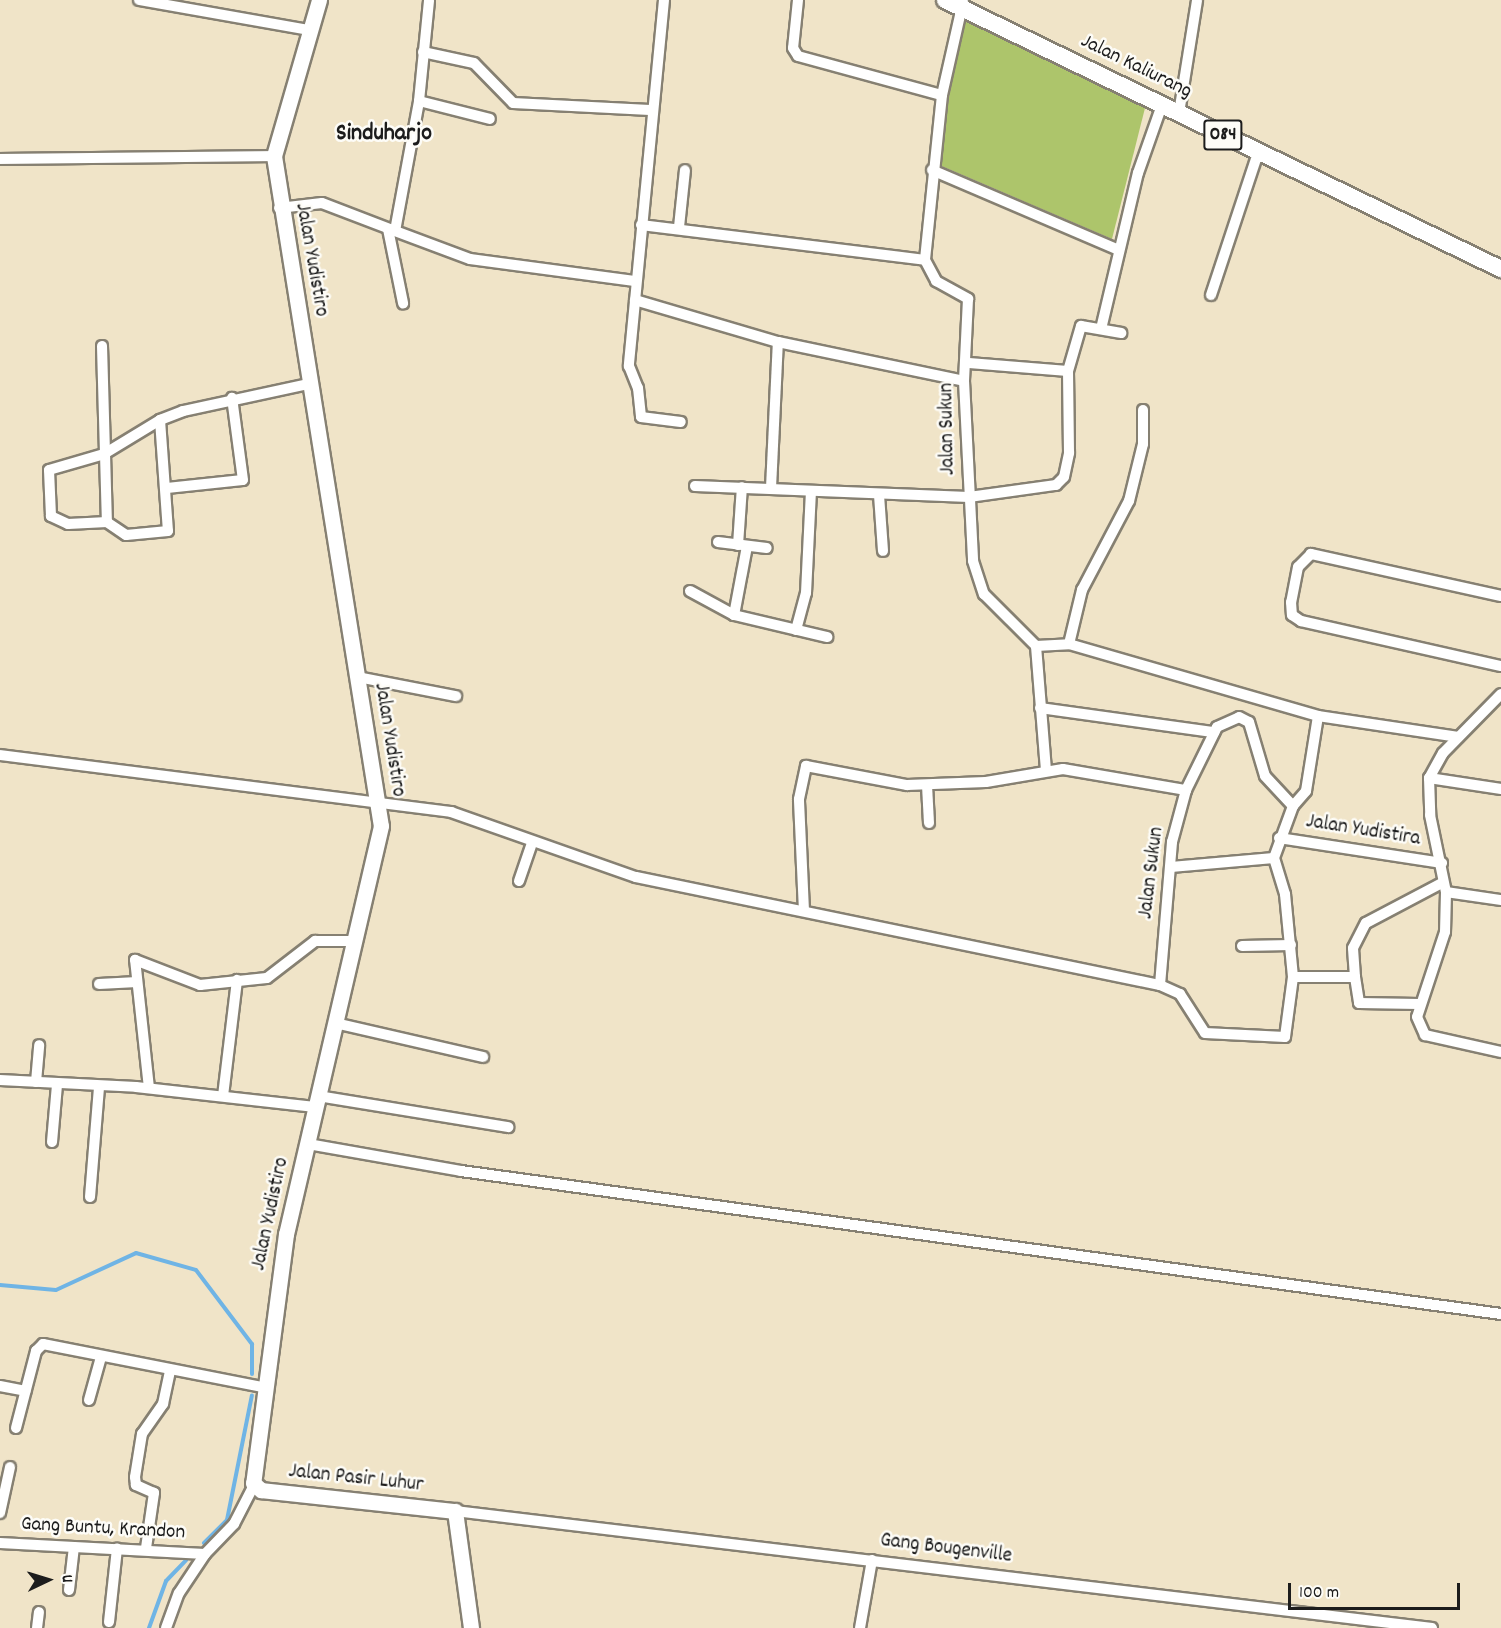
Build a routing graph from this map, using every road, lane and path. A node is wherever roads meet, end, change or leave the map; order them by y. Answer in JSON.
{"nodes":[{"id":1,"x":139,"y":0,"type":"edge"},
{"id":2,"x":320,"y":0,"type":"edge"},
{"id":3,"x":429,"y":0,"type":"edge"},
{"id":4,"x":664,"y":0,"type":"edge"},
{"id":5,"x":798,"y":0,"type":"edge"},
{"id":6,"x":945,"y":0,"type":"edge"},
{"id":7,"x":1197,"y":0,"type":"edge"},
{"id":8,"x":962,"y":4,"type":"edge"},
{"id":9,"x":194,"y":5,"type":"edge"},
{"id":10,"x":310,"y":30,"type":"junction"},
{"id":11,"x":423,"y":52,"type":"junction"},
{"id":12,"x":942,"y":95,"type":"junction"},
{"id":13,"x":419,"y":101,"type":"junction"},
{"id":14,"x":1162,"y":105,"type":"junction"},
{"id":15,"x":650,"y":110,"type":"junction"},
{"id":16,"x":1179,"y":113,"type":"junction"},
{"id":17,"x":490,"y":119,"type":"dead end"},
{"id":18,"x":1258,"y":153,"type":"junction"},
{"id":19,"x":274,"y":156,"type":"junction"},
{"id":20,"x":0,"y":159,"type":"edge"},
{"id":21,"x":685,"y":170,"type":"dead end"},
{"id":22,"x":932,"y":170,"type":"junction"},
{"id":23,"x":279,"y":208,"type":"junction"},
{"id":24,"x":641,"y":225,"type":"junction"},
{"id":25,"x":679,"y":227,"type":"junction"},
{"id":26,"x":392,"y":230,"type":"junction"},
{"id":27,"x":1119,"y":250,"type":"junction"},
{"id":28,"x":925,"y":260,"type":"junction"},
{"id":29,"x":1501,"y":269,"type":"edge"},
{"id":30,"x":635,"y":281,"type":"junction"},
{"id":31,"x":1211,"y":295,"type":"dead end"},
{"id":32,"x":635,"y":300,"type":"junction"},
{"id":33,"x":404,"y":303,"type":"dead end"},
{"id":34,"x":1101,"y":329,"type":"junction"},
{"id":35,"x":1121,"y":333,"type":"dead end"},
{"id":36,"x":778,"y":342,"type":"junction"},
{"id":37,"x":102,"y":346,"type":"dead end"},
{"id":38,"x":969,"y":363,"type":"junction"},
{"id":39,"x":1068,"y":371,"type":"junction"},
{"id":40,"x":964,"y":381,"type":"junction"},
{"id":41,"x":312,"y":383,"type":"junction"},
{"id":42,"x":232,"y":398,"type":"junction"},
{"id":43,"x":1143,"y":410,"type":"dead end"},
{"id":44,"x":160,"y":420,"type":"junction"},
{"id":45,"x":681,"y":422,"type":"dead end"},
{"id":46,"x":104,"y":454,"type":"junction"},
{"id":47,"x":695,"y":486,"type":"dead end"},
{"id":48,"x":742,"y":487,"type":"junction"},
{"id":49,"x":167,"y":488,"type":"junction"},
{"id":50,"x":771,"y":488,"type":"junction"},
{"id":51,"x":811,"y":492,"type":"junction"},
{"id":52,"x":879,"y":495,"type":"junction"},
{"id":53,"x":969,"y":497,"type":"junction"},
{"id":54,"x":107,"y":522,"type":"junction"},
{"id":55,"x":718,"y":542,"type":"dead end"},
{"id":56,"x":743,"y":545,"type":"junction"},
{"id":57,"x":767,"y":548,"type":"dead end"},
{"id":58,"x":883,"y":551,"type":"dead end"},
{"id":59,"x":690,"y":591,"type":"dead end"},
{"id":60,"x":1501,"y":596,"type":"edge"},
{"id":61,"x":734,"y":615,"type":"junction"},
{"id":62,"x":796,"y":630,"type":"junction"},
{"id":63,"x":827,"y":637,"type":"dead end"},
{"id":64,"x":1069,"y":644,"type":"junction"},
{"id":65,"x":1036,"y":646,"type":"junction"},
{"id":66,"x":1501,"y":666,"type":"edge"},
{"id":67,"x":358,"y":677,"type":"junction"},
{"id":68,"x":1501,"y":694,"type":"edge"},
{"id":69,"x":456,"y":696,"type":"dead end"},
{"id":70,"x":1040,"y":708,"type":"junction"},
{"id":71,"x":1318,"y":716,"type":"junction"},
{"id":72,"x":1214,"y":732,"type":"junction"},
{"id":73,"x":1458,"y":738,"type":"junction"},
{"id":74,"x":0,"y":755,"type":"edge"},
{"id":75,"x":1046,"y":770,"type":"junction"},
{"id":76,"x":1430,"y":778,"type":"junction"},
{"id":77,"x":927,"y":784,"type":"junction"},
{"id":78,"x":1501,"y":789,"type":"edge"},
{"id":79,"x":1186,"y":790,"type":"junction"},
{"id":80,"x":379,"y":799,"type":"junction"},
{"id":81,"x":1293,"y":806,"type":"junction"},
{"id":82,"x":929,"y":823,"type":"dead end"},
{"id":83,"x":1279,"y":838,"type":"junction"},
{"id":84,"x":532,"y":843,"type":"junction"},
{"id":85,"x":1275,"y":858,"type":"junction"},
{"id":86,"x":1442,"y":864,"type":"junction"},
{"id":87,"x":1171,"y":867,"type":"junction"},
{"id":88,"x":519,"y":881,"type":"dead end"},
{"id":89,"x":1444,"y":888,"type":"junction"},
{"id":90,"x":1501,"y":900,"type":"edge"},
{"id":91,"x":804,"y":911,"type":"junction"},
{"id":92,"x":353,"y":941,"type":"junction"},
{"id":93,"x":1292,"y":945,"type":"junction"},
{"id":94,"x":1242,"y":946,"type":"dead end"},
{"id":95,"x":1293,"y":976,"type":"junction"},
{"id":96,"x":1355,"y":977,"type":"junction"},
{"id":97,"x":237,"y":980,"type":"junction"},
{"id":98,"x":137,"y":982,"type":"junction"},
{"id":99,"x":99,"y":984,"type":"dead end"},
{"id":100,"x":1160,"y":984,"type":"junction"},
{"id":101,"x":1419,"y":1004,"type":"junction"},
{"id":102,"x":335,"y":1023,"type":"junction"},
{"id":103,"x":39,"y":1045,"type":"dead end"},
{"id":104,"x":1501,"y":1052,"type":"edge"},
{"id":105,"x":483,"y":1057,"type":"dead end"},
{"id":106,"x":0,"y":1080,"type":"edge"},
{"id":107,"x":36,"y":1082,"type":"junction"},
{"id":108,"x":57,"y":1085,"type":"junction"},
{"id":109,"x":99,"y":1088,"type":"junction"},
{"id":110,"x":149,"y":1088,"type":"junction"},
{"id":111,"x":223,"y":1096,"type":"junction"},
{"id":112,"x":316,"y":1101,"type":"junction"},
{"id":113,"x":508,"y":1127,"type":"dead end"},
{"id":114,"x":52,"y":1142,"type":"dead end"},
{"id":115,"x":308,"y":1144,"type":"junction"},
{"id":116,"x":90,"y":1197,"type":"dead end"},
{"id":117,"x":1501,"y":1314,"type":"edge"},
{"id":118,"x":101,"y":1357,"type":"junction"},
{"id":119,"x":170,"y":1370,"type":"junction"},
{"id":120,"x":0,"y":1386,"type":"edge"},
{"id":121,"x":263,"y":1388,"type":"junction"},
{"id":122,"x":26,"y":1391,"type":"junction"},
{"id":123,"x":89,"y":1400,"type":"dead end"},
{"id":124,"x":16,"y":1428,"type":"dead end"},
{"id":125,"x":10,"y":1467,"type":"dead end"},
{"id":126,"x":253,"y":1487,"type":"junction"},
{"id":127,"x":455,"y":1511,"type":"junction"},
{"id":128,"x":0,"y":1513,"type":"edge"},
{"id":129,"x":0,"y":1543,"type":"edge"},
{"id":130,"x":74,"y":1547,"type":"junction"},
{"id":131,"x":117,"y":1548,"type":"junction"},
{"id":132,"x":146,"y":1548,"type":"junction"},
{"id":133,"x":205,"y":1554,"type":"junction"},
{"id":134,"x":872,"y":1560,"type":"junction"},
{"id":135,"x":69,"y":1590,"type":"dead end"},
{"id":136,"x":39,"y":1612,"type":"dead end"},
{"id":137,"x":109,"y":1622,"type":"dead end"},
{"id":138,"x":37,"y":1628,"type":"edge"},
{"id":139,"x":166,"y":1628,"type":"edge"},
{"id":140,"x":471,"y":1628,"type":"edge"},
{"id":141,"x":860,"y":1628,"type":"edge"},
{"id":142,"x":1432,"y":1628,"type":"edge"}],
"edges":[{"from":1,"to":9,"type":"street"},
{"from":2,"to":10,"type":"street","name":"Jalan Yudistiro"},
{"from":3,"to":11,"type":"street"},
{"from":4,"to":15,"type":"street"},
{"from":5,"to":12,"type":"street"},
{"from":6,"to":8,"type":"main road","name":"Jalan Kaliurang","number":"084"},
{"from":7,"to":16,"type":"street"},
{"from":8,"to":12,"type":"street"},
{"from":8,"to":14,"type":"main road","name":"Jalan Kaliurang","number":"084"},
{"from":9,"to":10,"type":"street"},
{"from":10,"to":19,"type":"street","name":"Jalan Yudistiro"},
{"from":11,"to":13,"type":"street"},
{"from":11,"to":15,"type":"street"},
{"from":12,"to":22,"type":"street"},
{"from":13,"to":17,"type":"street"},
{"from":13,"to":26,"type":"street"},
{"from":14,"to":16,"type":"main road","name":"Jalan Kaliurang","number":"084"},
{"from":14,"to":27,"type":"street"},
{"from":15,"to":24,"type":"street"},
{"from":16,"to":18,"type":"main road","name":"Jalan Kaliurang","number":"084"},
{"from":18,"to":29,"type":"main road","name":"Jalan Kaliurang","number":"084"},
{"from":18,"to":31,"type":"street"},
{"from":19,"to":20,"type":"street"},
{"from":19,"to":23,"type":"street","name":"Jalan Yudistiro"},
{"from":21,"to":25,"type":"street"},
{"from":22,"to":27,"type":"street"},
{"from":22,"to":28,"type":"street"},
{"from":23,"to":26,"type":"street"},
{"from":23,"to":41,"type":"street","name":"Jalan Yudistiro"},
{"from":24,"to":25,"type":"street"},
{"from":24,"to":30,"type":"street"},
{"from":25,"to":28,"type":"street"},
{"from":26,"to":30,"type":"street"},
{"from":26,"to":33,"type":"street"},
{"from":27,"to":34,"type":"street"},
{"from":28,"to":38,"type":"street","name":"Jalan Sukun"},
{"from":30,"to":32,"type":"street"},
{"from":32,"to":36,"type":"street"},
{"from":32,"to":45,"type":"street"},
{"from":34,"to":35,"type":"street"},
{"from":34,"to":39,"type":"street"},
{"from":36,"to":40,"type":"street"},
{"from":36,"to":50,"type":"street"},
{"from":37,"to":46,"type":"street"},
{"from":38,"to":39,"type":"street"},
{"from":38,"to":40,"type":"street","name":"Jalan Sukun"},
{"from":39,"to":53,"type":"street"},
{"from":40,"to":53,"type":"street","name":"Jalan Sukun"},
{"from":41,"to":42,"type":"street"},
{"from":41,"to":67,"type":"street","name":"Jalan Yudistiro"},
{"from":42,"to":44,"type":"street"},
{"from":42,"to":49,"type":"street"},
{"from":43,"to":64,"type":"street"},
{"from":44,"to":46,"type":"street"},
{"from":44,"to":49,"type":"street"},
{"from":46,"to":54,"type":"street"},
{"from":46,"to":54,"type":"street"},
{"from":47,"to":48,"type":"street"},
{"from":48,"to":50,"type":"street"},
{"from":48,"to":56,"type":"street"},
{"from":49,"to":54,"type":"street"},
{"from":50,"to":51,"type":"street"},
{"from":51,"to":52,"type":"street"},
{"from":51,"to":62,"type":"street"},
{"from":52,"to":53,"type":"street"},
{"from":52,"to":58,"type":"street"},
{"from":53,"to":65,"type":"street","name":"Jalan Sukun"},
{"from":55,"to":56,"type":"street"},
{"from":56,"to":57,"type":"street"},
{"from":56,"to":61,"type":"street"},
{"from":59,"to":61,"type":"street"},
{"from":60,"to":66,"type":"street"},
{"from":61,"to":62,"type":"street"},
{"from":62,"to":63,"type":"street"},
{"from":64,"to":65,"type":"street"},
{"from":64,"to":71,"type":"street"},
{"from":65,"to":70,"type":"street"},
{"from":67,"to":69,"type":"street"},
{"from":67,"to":80,"type":"street","name":"Jalan Yudistiro"},
{"from":68,"to":73,"type":"street"},
{"from":70,"to":72,"type":"street"},
{"from":70,"to":75,"type":"street"},
{"from":71,"to":73,"type":"street"},
{"from":71,"to":81,"type":"street"},
{"from":72,"to":79,"type":"street","name":"Jalan Sukun"},
{"from":72,"to":81,"type":"street"},
{"from":73,"to":76,"type":"street"},
{"from":74,"to":80,"type":"street"},
{"from":75,"to":77,"type":"street"},
{"from":75,"to":79,"type":"street"},
{"from":76,"to":78,"type":"street"},
{"from":76,"to":86,"type":"street"},
{"from":77,"to":82,"type":"street"},
{"from":77,"to":91,"type":"street"},
{"from":79,"to":87,"type":"street","name":"Jalan Sukun"},
{"from":80,"to":84,"type":"street"},
{"from":80,"to":92,"type":"street","name":"Jalan Yudistiro"},
{"from":81,"to":83,"type":"street"},
{"from":83,"to":85,"type":"street"},
{"from":83,"to":86,"type":"street","name":"Jalan Yudistira"},
{"from":84,"to":88,"type":"street"},
{"from":84,"to":91,"type":"street"},
{"from":85,"to":87,"type":"street"},
{"from":85,"to":93,"type":"street"},
{"from":86,"to":89,"type":"street"},
{"from":87,"to":100,"type":"street","name":"Jalan Sukun"},
{"from":89,"to":90,"type":"street"},
{"from":89,"to":96,"type":"street"},
{"from":89,"to":101,"type":"street"},
{"from":91,"to":100,"type":"street"},
{"from":92,"to":97,"type":"street"},
{"from":92,"to":102,"type":"street","name":"Jalan Yudistiro"},
{"from":93,"to":94,"type":"street"},
{"from":93,"to":95,"type":"street"},
{"from":95,"to":96,"type":"street"},
{"from":95,"to":100,"type":"street"},
{"from":96,"to":101,"type":"street"},
{"from":97,"to":98,"type":"street"},
{"from":97,"to":111,"type":"street"},
{"from":98,"to":99,"type":"street"},
{"from":98,"to":110,"type":"street"},
{"from":101,"to":104,"type":"street"},
{"from":102,"to":105,"type":"street"},
{"from":102,"to":112,"type":"street","name":"Jalan Yudistiro"},
{"from":103,"to":107,"type":"street"},
{"from":106,"to":107,"type":"street"},
{"from":107,"to":108,"type":"street"},
{"from":108,"to":109,"type":"street"},
{"from":108,"to":114,"type":"street"},
{"from":109,"to":110,"type":"street"},
{"from":109,"to":116,"type":"street"},
{"from":110,"to":111,"type":"street"},
{"from":111,"to":112,"type":"street"},
{"from":112,"to":113,"type":"street"},
{"from":112,"to":115,"type":"street","name":"Jalan Yudistiro"},
{"from":115,"to":117,"type":"street"},
{"from":115,"to":121,"type":"street","name":"Jalan Yudistiro"},
{"from":118,"to":119,"type":"street"},
{"from":118,"to":122,"type":"street"},
{"from":118,"to":123,"type":"street"},
{"from":119,"to":121,"type":"street"},
{"from":119,"to":132,"type":"street"},
{"from":120,"to":122,"type":"street"},
{"from":121,"to":126,"type":"street","name":"Jalan Yudistiro"},
{"from":122,"to":124,"type":"street"},
{"from":125,"to":128,"type":"street"},
{"from":126,"to":127,"type":"street","name":"Jalan Pasir Luhur"},
{"from":126,"to":133,"type":"street"},
{"from":127,"to":134,"type":"street","name":"Gang Bougenville"},
{"from":127,"to":140,"type":"street"},
{"from":129,"to":130,"type":"street","name":"Gang Buntu, Krandon"},
{"from":130,"to":131,"type":"street","name":"Gang Buntu, Krandon"},
{"from":130,"to":135,"type":"street"},
{"from":131,"to":132,"type":"street","name":"Gang Buntu, Krandon"},
{"from":131,"to":137,"type":"street"},
{"from":132,"to":133,"type":"street","name":"Gang Buntu, Krandon"},
{"from":133,"to":139,"type":"street"},
{"from":134,"to":141,"type":"street"},
{"from":134,"to":142,"type":"street","name":"Gang Bougenville"},
{"from":136,"to":138,"type":"street"}]}
